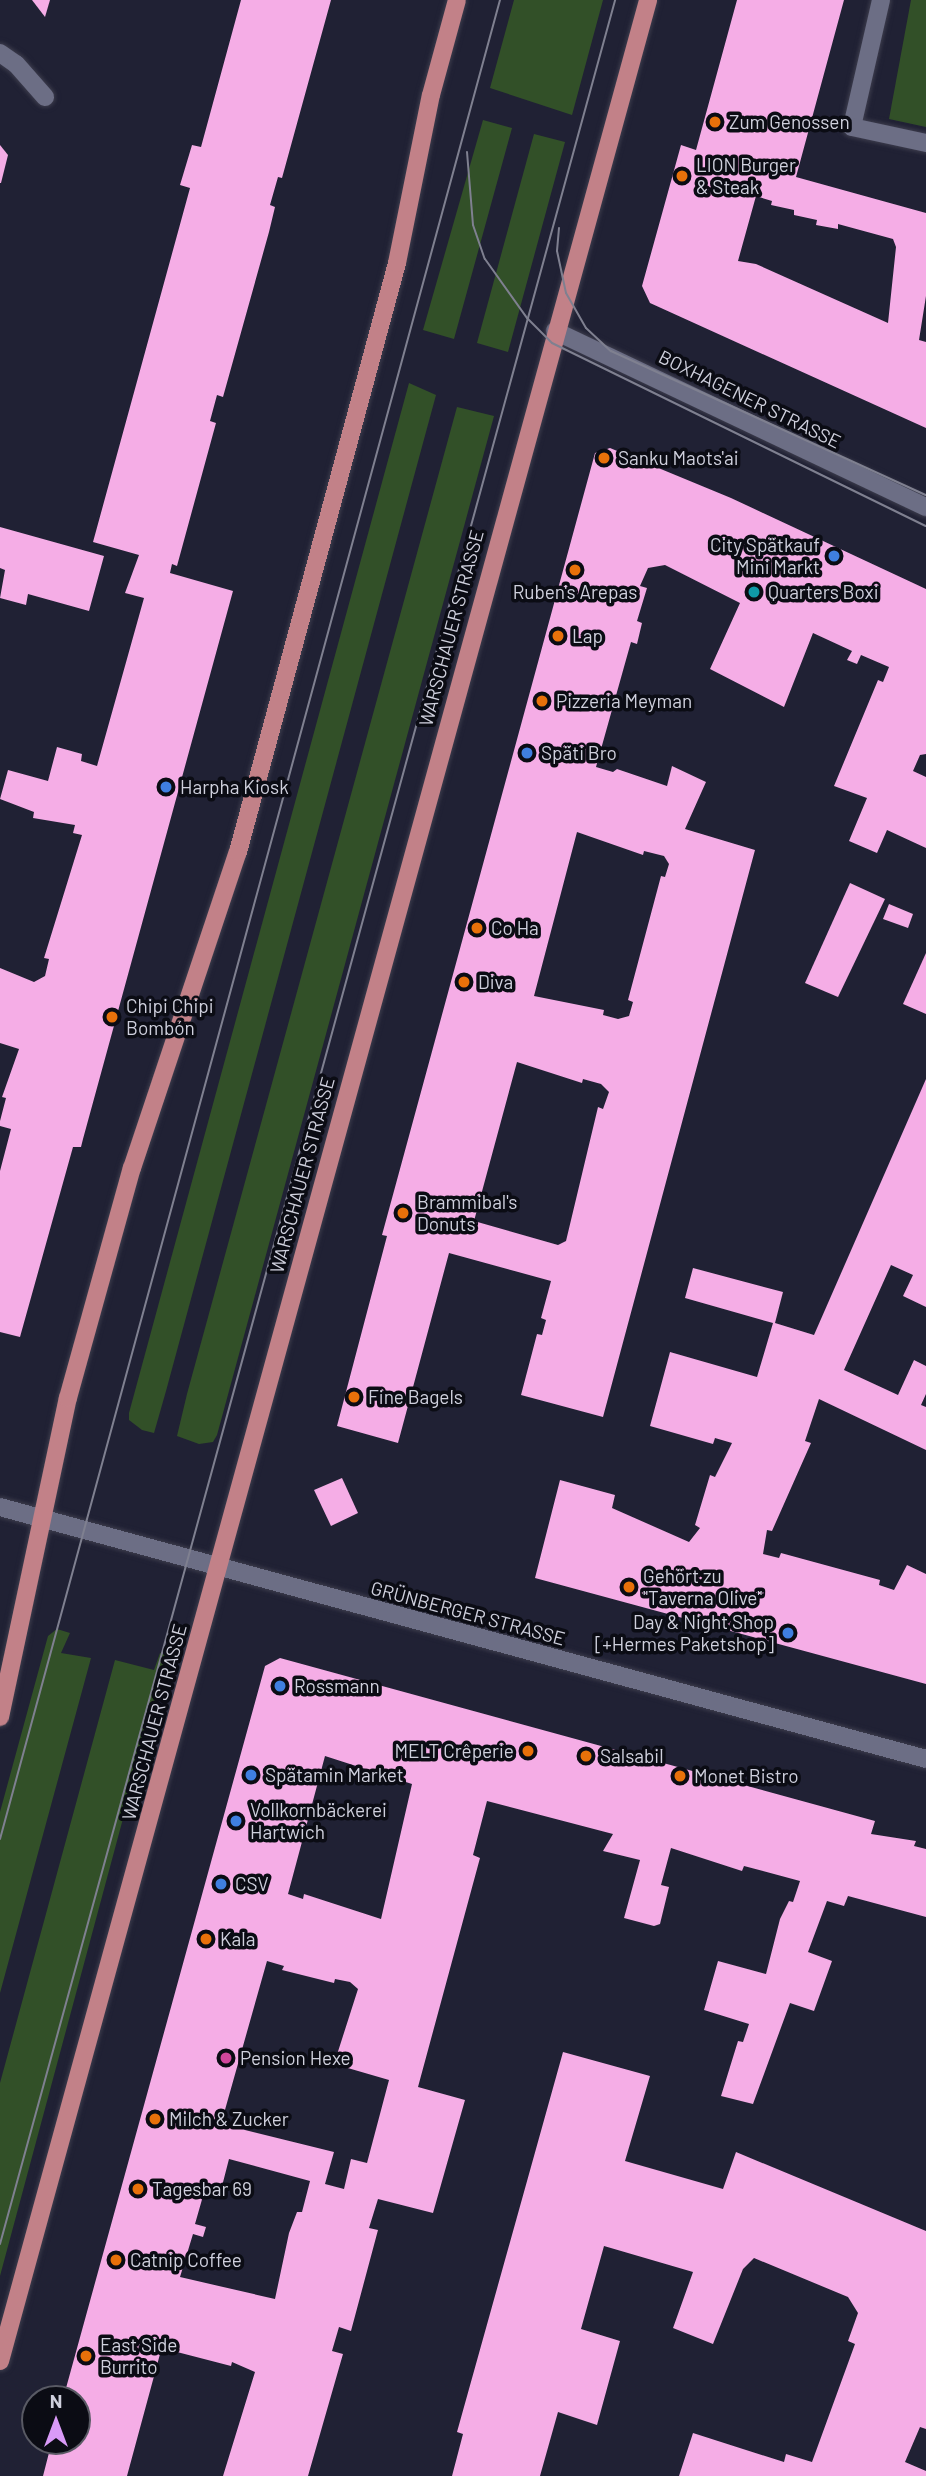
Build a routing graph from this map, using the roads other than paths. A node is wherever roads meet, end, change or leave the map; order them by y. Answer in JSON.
{"nodes":[{"id":1,"x":457,"y":0,"type":"edge"},
{"id":2,"x":648,"y":0,"type":"edge"},
{"id":3,"x":881,"y":0,"type":"edge"},
{"id":4,"x":0,"y":53,"type":"edge"},
{"id":5,"x":45,"y":97,"type":"dead end"},
{"id":6,"x":926,"y":144,"type":"edge"},
{"id":7,"x":555,"y":331,"type":"junction"},
{"id":8,"x":926,"y":507,"type":"edge"},
{"id":9,"x":0,"y":1507,"type":"edge"},
{"id":10,"x":42,"y":1518,"type":"junction"},
{"id":11,"x":217,"y":1566,"type":"junction"},
{"id":12,"x":0,"y":1717,"type":"edge"},
{"id":13,"x":926,"y":1759,"type":"edge"},
{"id":14,"x":0,"y":2361,"type":"edge"}],
"edges":[{"from":1,"to":10,"type":"main road"},
{"from":2,"to":7,"type":"main road","name":"WARSCHAUER STRASSE"},
{"from":3,"to":6,"type":"street"},
{"from":4,"to":5,"type":"street"},
{"from":7,"to":8,"type":"street","name":"BOXHAGENER STRASSE"},
{"from":7,"to":11,"type":"main road","name":"WARSCHAUER STRASSE"},
{"from":9,"to":10,"type":"street","name":"GRÜNBERGER STRASSE"},
{"from":10,"to":11,"type":"street","name":"GRÜNBERGER STRASSE"},
{"from":10,"to":12,"type":"main road"},
{"from":11,"to":13,"type":"street","name":"GRÜNBERGER STRASSE"},
{"from":11,"to":14,"type":"main road","name":"WARSCHAUER STRASSE"}]}
